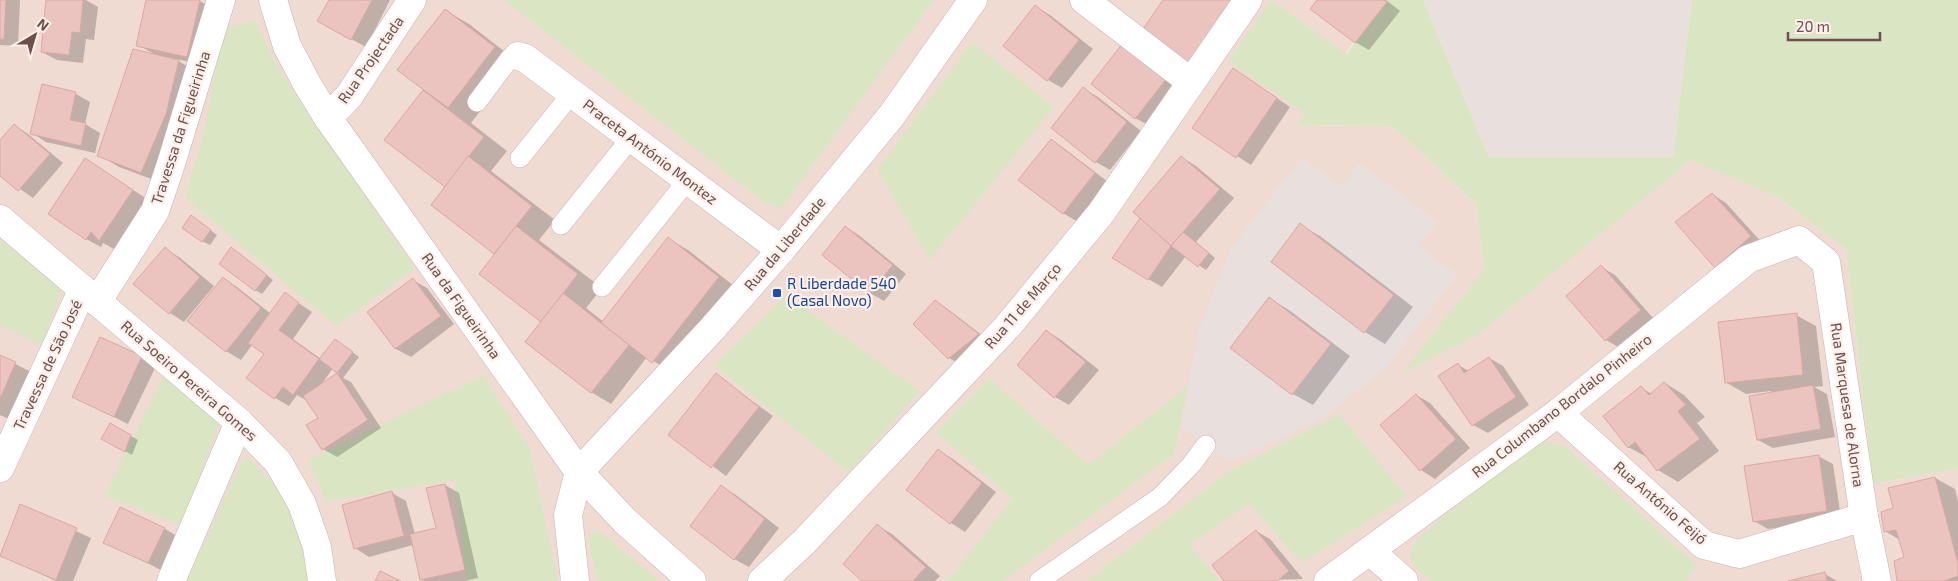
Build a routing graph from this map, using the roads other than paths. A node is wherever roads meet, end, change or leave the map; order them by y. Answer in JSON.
{"nodes":[{"id":1,"x":220,"y":0,"type":"edge"},
{"id":2,"x":273,"y":0,"type":"edge"},
{"id":3,"x":412,"y":0,"type":"edge"},
{"id":4,"x":973,"y":0,"type":"edge"},
{"id":5,"x":1084,"y":0,"type":"edge"},
{"id":6,"x":1248,"y":0,"type":"edge"},
{"id":7,"x":518,"y":56,"type":"joint"},
{"id":8,"x":1191,"y":82,"type":"junction"},
{"id":9,"x":572,"y":93,"type":"junction"},
{"id":10,"x":477,"y":102,"type":"dead end"},
{"id":11,"x":328,"y":118,"type":"junction"},
{"id":12,"x":631,"y":138,"type":"junction"},
{"id":13,"x":520,"y":158,"type":"dead end"},
{"id":14,"x":687,"y":181,"type":"junction"},
{"id":15,"x":0,"y":219,"type":"edge"},
{"id":16,"x":561,"y":225,"type":"dead end"},
{"id":17,"x":1799,"y":240,"type":"joint"},
{"id":18,"x":781,"y":250,"type":"junction"},
{"id":19,"x":602,"y":287,"type":"dead end"},
{"id":20,"x":90,"y":295,"type":"junction"},
{"id":21,"x":1558,"y":413,"type":"junction"},
{"id":22,"x":239,"y":422,"type":"junction"},
{"id":23,"x":1206,"y":445,"type":"dead end"},
{"id":24,"x":0,"y":468,"type":"edge"},
{"id":25,"x":579,"y":472,"type":"junction"},
{"id":26,"x":1864,"y":517,"type":"junction"},
{"id":27,"x":1370,"y":551,"type":"junction"},
{"id":28,"x":171,"y":581,"type":"edge"},
{"id":29,"x":322,"y":581,"type":"edge"},
{"id":30,"x":575,"y":581,"type":"edge"},
{"id":31,"x":692,"y":581,"type":"edge"},
{"id":32,"x":762,"y":581,"type":"edge"},
{"id":33,"x":1040,"y":581,"type":"edge"},
{"id":34,"x":1328,"y":581,"type":"edge"},
{"id":35,"x":1404,"y":581,"type":"edge"},
{"id":36,"x":1877,"y":581,"type":"edge"}],
"edges":[{"from":1,"to":20,"type":"street","name":"Travessa da Figueirinha"},
{"from":2,"to":11,"type":"street","name":"Rua da Figueirinha"},
{"from":3,"to":11,"type":"street","name":"Rua Projectada"},
{"from":4,"to":18,"type":"street","name":"Rua da Liberdade"},
{"from":5,"to":8,"type":"street"},
{"from":6,"to":8,"type":"street","name":"Rua 11 de Março"},
{"from":7,"to":9,"type":"street","name":"Praceta António Montez"},
{"from":7,"to":10,"type":"lane"},
{"from":8,"to":32,"type":"street","name":"Rua 11 de Março"},
{"from":9,"to":12,"type":"street","name":"Praceta António Montez"},
{"from":9,"to":13,"type":"lane"},
{"from":11,"to":25,"type":"street","name":"Rua da Figueirinha"},
{"from":12,"to":14,"type":"street","name":"Praceta António Montez"},
{"from":12,"to":16,"type":"lane"},
{"from":14,"to":18,"type":"street","name":"Praceta António Montez"},
{"from":14,"to":19,"type":"lane"},
{"from":15,"to":20,"type":"street","name":"Rua Soeiro Pereira Gomes"},
{"from":17,"to":21,"type":"street","name":"Rua Columbano Bordalo Pinheiro"},
{"from":17,"to":26,"type":"street","name":"Rua Marquesa de Alorna"},
{"from":18,"to":25,"type":"street","name":"Rua da Liberdade"},
{"from":20,"to":22,"type":"street","name":"Rua Soeiro Pereira Gomes"},
{"from":20,"to":24,"type":"street","name":"Travessa de São José"},
{"from":21,"to":26,"type":"street","name":"Rua António Feijó"},
{"from":21,"to":27,"type":"street","name":"Rua Columbano Bordalo Pinheiro"},
{"from":22,"to":28,"type":"street"},
{"from":22,"to":29,"type":"street","name":"Rua Soeiro Pereira Gomes"},
{"from":23,"to":33,"type":"lane"},
{"from":25,"to":30,"type":"street"},
{"from":25,"to":31,"type":"street","name":"Rua da Figueirinha"},
{"from":26,"to":36,"type":"street","name":"Rua Marquesa de Alorna"},
{"from":27,"to":34,"type":"street","name":"Rua Columbano Bordalo Pinheiro"},
{"from":27,"to":35,"type":"street"}]}
